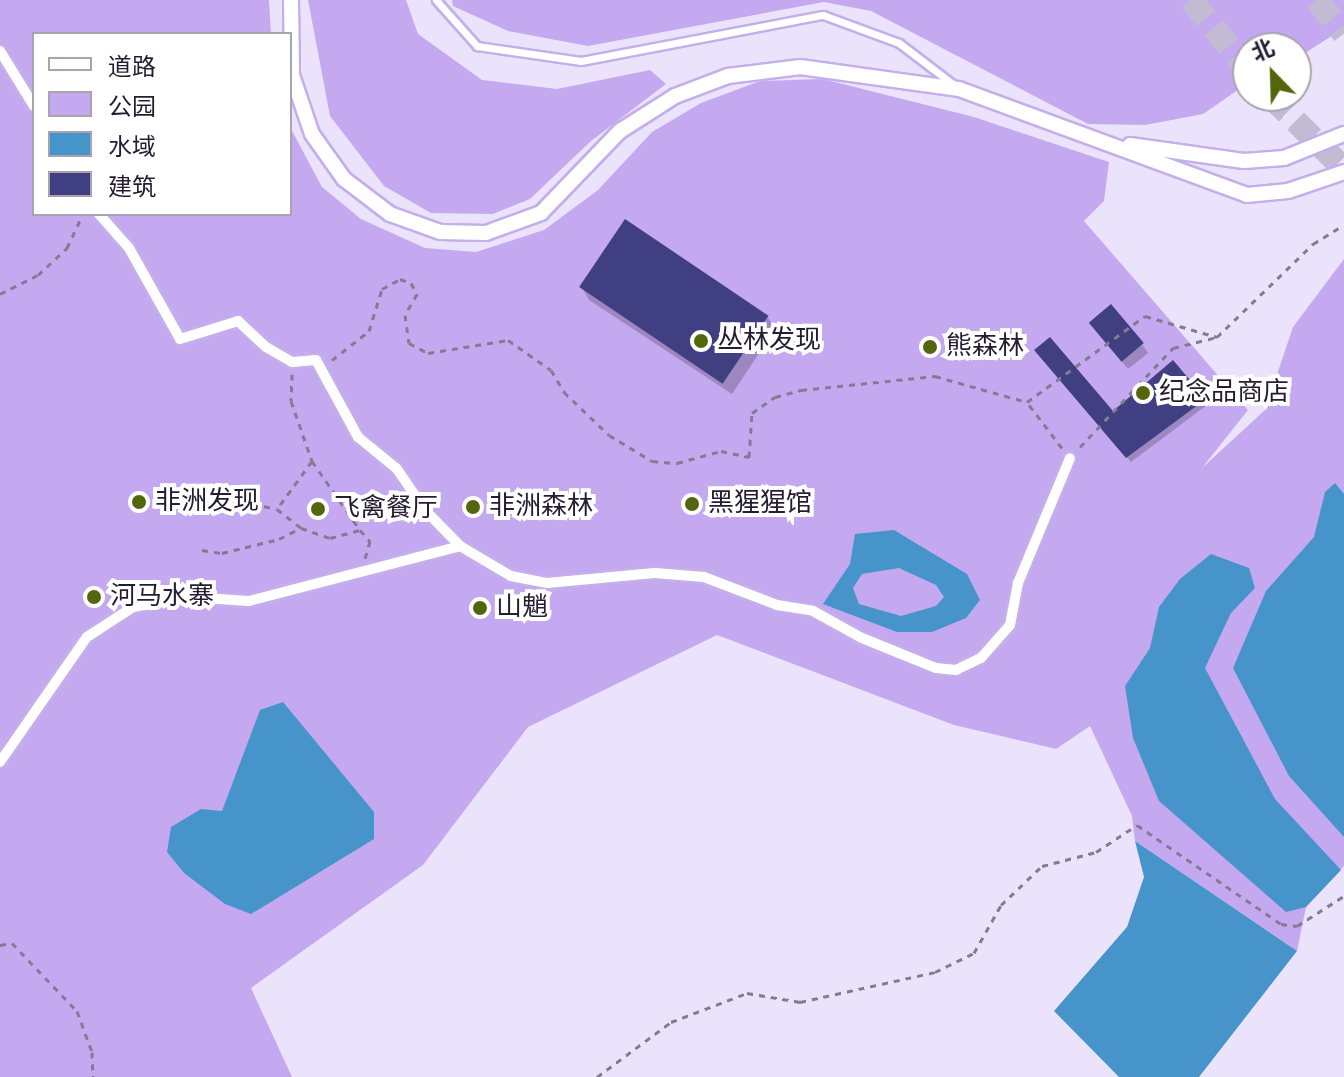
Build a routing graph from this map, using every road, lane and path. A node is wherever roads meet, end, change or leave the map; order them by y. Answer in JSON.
{"nodes":[{"id":1,"x":291,"y":0,"type":"edge"},
{"id":2,"x":436,"y":0,"type":"edge"},
{"id":3,"x":291,"y":32,"type":"edge"},
{"id":4,"x":0,"y":51,"type":"edge"},
{"id":5,"x":292,"y":75,"type":"edge"},
{"id":6,"x":959,"y":89,"type":"junction"},
{"id":7,"x":32,"y":103,"type":"edge"},
{"id":8,"x":1344,"y":134,"type":"edge"},
{"id":9,"x":1110,"y":143,"type":"junction"},
{"id":10,"x":1344,"y":172,"type":"edge"},
{"id":11,"x":82,"y":216,"type":"edge"},
{"id":12,"x":101,"y":216,"type":"edge"},
{"id":13,"x":1344,"y":225,"type":"edge"},
{"id":14,"x":0,"y":294,"type":"edge"},
{"id":15,"x":1217,"y":337,"type":"junction"},
{"id":16,"x":316,"y":360,"type":"junction"},
{"id":17,"x":292,"y":362,"type":"junction"},
{"id":18,"x":1027,"y":402,"type":"junction"},
{"id":19,"x":1070,"y":458,"type":"junction"},
{"id":20,"x":312,"y":461,"type":"junction"},
{"id":21,"x":207,"y":504,"type":"dead end"},
{"id":22,"x":277,"y":509,"type":"junction"},
{"id":23,"x":301,"y":528,"type":"junction"},
{"id":24,"x":360,"y":530,"type":"junction"},
{"id":25,"x":460,"y":546,"type":"junction"},
{"id":26,"x":202,"y":550,"type":"dead end"},
{"id":27,"x":360,"y":573,"type":"junction"},
{"id":28,"x":0,"y":762,"type":"edge"},
{"id":29,"x":1344,"y":896,"type":"edge"},
{"id":30,"x":0,"y":945,"type":"edge"},
{"id":31,"x":93,"y":1077,"type":"edge"},
{"id":32,"x":597,"y":1077,"type":"edge"}],
"edges":[{"from":1,"to":3,"type":"street"},
{"from":2,"to":6,"type":"lane"},
{"from":4,"to":7,"type":"street"},
{"from":5,"to":6,"type":"street"},
{"from":6,"to":9,"type":"street"},
{"from":8,"to":9,"type":"street"},
{"from":9,"to":10,"type":"street"},
{"from":11,"to":14,"type":"path"},
{"from":12,"to":17,"type":"street"},
{"from":13,"to":15,"type":"path"},
{"from":15,"to":18,"type":"path"},
{"from":15,"to":19,"type":"path"},
{"from":16,"to":17,"type":"street"},
{"from":16,"to":18,"type":"path"},
{"from":16,"to":25,"type":"street"},
{"from":17,"to":20,"type":"path"},
{"from":18,"to":19,"type":"path"},
{"from":19,"to":25,"type":"street"},
{"from":20,"to":22,"type":"path"},
{"from":20,"to":24,"type":"path"},
{"from":21,"to":22,"type":"path"},
{"from":22,"to":23,"type":"path"},
{"from":23,"to":24,"type":"path"},
{"from":23,"to":26,"type":"path"},
{"from":24,"to":27,"type":"path"},
{"from":25,"to":27,"type":"street"},
{"from":27,"to":28,"type":"street"},
{"from":29,"to":32,"type":"path"},
{"from":30,"to":31,"type":"path"}]}
